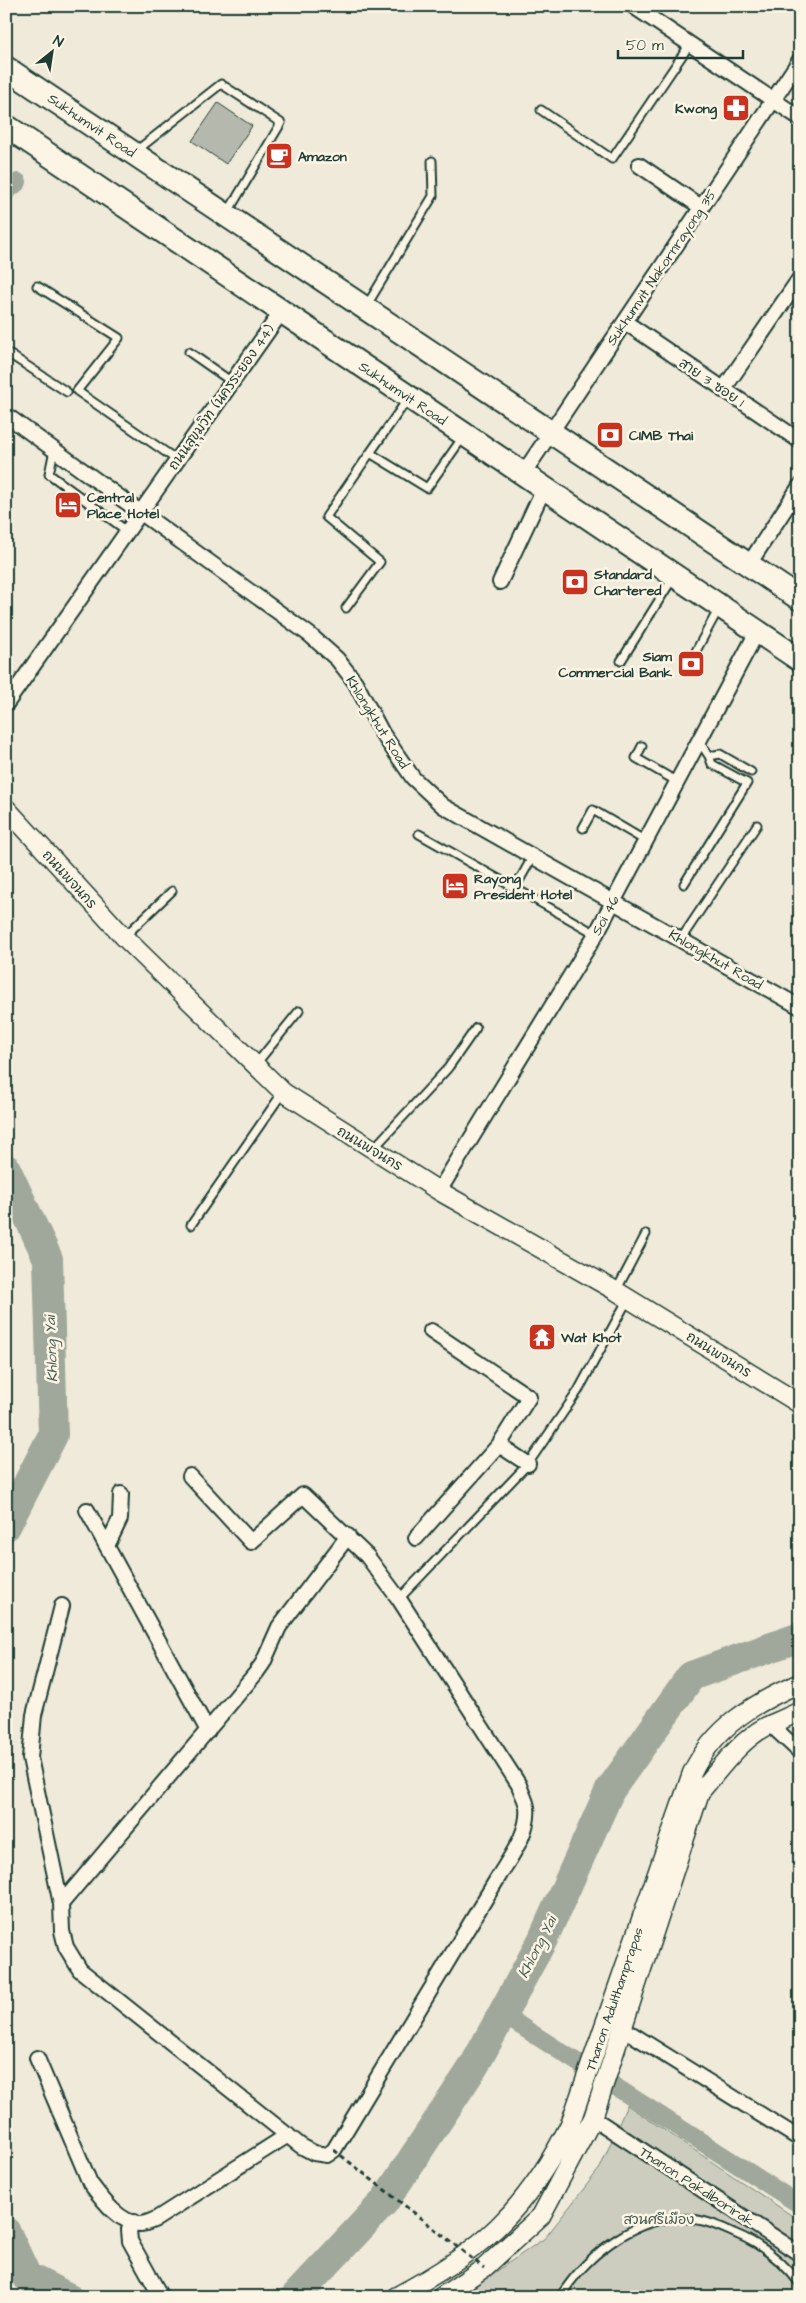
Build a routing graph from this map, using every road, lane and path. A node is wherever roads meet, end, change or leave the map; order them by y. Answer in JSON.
{"nodes":[{"id":1,"x":633,"y":6,"type":"edge"},
{"id":2,"x":690,"y":44,"type":"junction"},
{"id":3,"x":800,"y":60,"type":"edge"},
{"id":4,"x":6,"y":68,"type":"edge"},
{"id":5,"x":773,"y":100,"type":"junction"},
{"id":6,"x":540,"y":110,"type":"dead end"},
{"id":7,"x":800,"y":118,"type":"edge"},
{"id":8,"x":6,"y":126,"type":"edge"},
{"id":9,"x":134,"y":153,"type":"junction"},
{"id":10,"x":432,"y":161,"type":"dead end"},
{"id":11,"x":639,"y":165,"type":"dead end"},
{"id":12,"x":701,"y":207,"type":"junction"},
{"id":13,"x":226,"y":214,"type":"junction"},
{"id":14,"x":800,"y":278,"type":"edge"},
{"id":15,"x":37,"y":286,"type":"dead end"},
{"id":16,"x":365,"y":307,"type":"junction"},
{"id":17,"x":282,"y":311,"type":"junction"},
{"id":18,"x":625,"y":322,"type":"junction"},
{"id":19,"x":6,"y":352,"type":"edge"},
{"id":20,"x":189,"y":352,"type":"dead end"},
{"id":21,"x":232,"y":382,"type":"junction"},
{"id":22,"x":723,"y":390,"type":"junction"},
{"id":23,"x":67,"y":392,"type":"dead end"},
{"id":24,"x":409,"y":397,"type":"junction"},
{"id":25,"x":6,"y":415,"type":"edge"},
{"id":26,"x":552,"y":432,"type":"junction"},
{"id":27,"x":465,"y":435,"type":"junction"},
{"id":28,"x":800,"y":441,"type":"edge"},
{"id":29,"x":54,"y":450,"type":"junction"},
{"id":30,"x":370,"y":454,"type":"junction"},
{"id":31,"x":177,"y":460,"type":"junction"},
{"id":32,"x":523,"y":474,"type":"junction"},
{"id":33,"x":800,"y":486,"type":"edge"},
{"id":34,"x":544,"y":488,"type":"junction"},
{"id":35,"x":140,"y":513,"type":"junction"},
{"id":36,"x":128,"y":531,"type":"junction"},
{"id":37,"x":749,"y":564,"type":"junction"},
{"id":38,"x":675,"y":575,"type":"junction"},
{"id":39,"x":500,"y":582,"type":"dead end"},
{"id":40,"x":800,"y":599,"type":"edge"},
{"id":41,"x":720,"y":606,"type":"junction"},
{"id":42,"x":346,"y":608,"type":"dead end"},
{"id":43,"x":757,"y":632,"type":"junction"},
{"id":44,"x":696,"y":651,"type":"dead end"},
{"id":45,"x":800,"y":660,"type":"edge"},
{"id":46,"x":621,"y":661,"type":"dead end"},
{"id":47,"x":6,"y":704,"type":"edge"},
{"id":48,"x":699,"y":741,"type":"junction"},
{"id":49,"x":642,"y":746,"type":"dead end"},
{"id":50,"x":709,"y":756,"type":"junction"},
{"id":51,"x":751,"y":772,"type":"dead end"},
{"id":52,"x":676,"y":781,"type":"junction"},
{"id":53,"x":6,"y":808,"type":"edge"},
{"id":54,"x":757,"y":825,"type":"dead end"},
{"id":55,"x":583,"y":828,"type":"dead end"},
{"id":56,"x":419,"y":834,"type":"dead end"},
{"id":57,"x":644,"y":840,"type":"junction"},
{"id":58,"x":534,"y":856,"type":"junction"},
{"id":59,"x":684,"y":884,"type":"dead end"},
{"id":60,"x":515,"y":888,"type":"junction"},
{"id":61,"x":172,"y":891,"type":"dead end"},
{"id":62,"x":614,"y":900,"type":"junction"},
{"id":63,"x":596,"y":934,"type":"junction"},
{"id":64,"x":124,"y":937,"type":"junction"},
{"id":65,"x":681,"y":939,"type":"junction"},
{"id":66,"x":800,"y":1007,"type":"edge"},
{"id":67,"x":298,"y":1011,"type":"dead end"},
{"id":68,"x":476,"y":1028,"type":"dead end"},
{"id":69,"x":254,"y":1066,"type":"junction"},
{"id":70,"x":283,"y":1092,"type":"junction"},
{"id":71,"x":373,"y":1149,"type":"junction"},
{"id":72,"x":439,"y":1191,"type":"junction"},
{"id":73,"x":191,"y":1225,"type":"dead end"},
{"id":74,"x":646,"y":1234,"type":"dead end"},
{"id":75,"x":622,"y":1295,"type":"junction"},
{"id":76,"x":431,"y":1331,"type":"dead end"},
{"id":77,"x":800,"y":1404,"type":"edge"},
{"id":78,"x":499,"y":1445,"type":"junction"},
{"id":79,"x":528,"y":1464,"type":"junction"},
{"id":80,"x":190,"y":1476,"type":"dead end"},
{"id":81,"x":121,"y":1494,"type":"dead end"},
{"id":82,"x":87,"y":1510,"type":"dead end"},
{"id":83,"x":348,"y":1536,"type":"junction"},
{"id":84,"x":416,"y":1538,"type":"dead end"},
{"id":85,"x":107,"y":1546,"type":"junction"},
{"id":86,"x":399,"y":1599,"type":"junction"},
{"id":87,"x":62,"y":1606,"type":"dead end"},
{"id":88,"x":800,"y":1683,"type":"edge"},
{"id":89,"x":800,"y":1712,"type":"edge"},
{"id":90,"x":771,"y":1725,"type":"junction"},
{"id":91,"x":208,"y":1731,"type":"junction"},
{"id":92,"x":800,"y":1752,"type":"edge"},
{"id":93,"x":61,"y":1904,"type":"junction"},
{"id":94,"x":622,"y":2028,"type":"junction"},
{"id":95,"x":37,"y":2058,"type":"dead end"},
{"id":96,"x":595,"y":2110,"type":"junction"},
{"id":97,"x":288,"y":2135,"type":"junction"},
{"id":98,"x":800,"y":2140,"type":"edge"},
{"id":99,"x":334,"y":2150,"type":"junction"},
{"id":100,"x":134,"y":2222,"type":"junction"},
{"id":101,"x":800,"y":2254,"type":"edge"},
{"id":102,"x":484,"y":2268,"type":"junction"},
{"id":103,"x":800,"y":2284,"type":"edge"},
{"id":104,"x":161,"y":2297,"type":"edge"},
{"id":105,"x":396,"y":2297,"type":"edge"},
{"id":106,"x":441,"y":2297,"type":"edge"},
{"id":107,"x":560,"y":2297,"type":"edge"}],
"edges":[{"from":1,"to":2,"type":"street"},
{"from":2,"to":5,"type":"street"},
{"from":2,"to":6,"type":"lane"},
{"from":3,"to":5,"type":"street","name":"Sukhumvit Nakornrayong 35"},
{"from":4,"to":9,"type":"main road","name":"Sukhumvit Road"},
{"from":5,"to":7,"type":"street"},
{"from":5,"to":12,"type":"street","name":"Sukhumvit Nakornrayong 35"},
{"from":8,"to":17,"type":"main road","name":"Sukhumvit Road"},
{"from":9,"to":13,"type":"main road","name":"Sukhumvit Road"},
{"from":9,"to":13,"type":"lane"},
{"from":10,"to":16,"type":"lane"},
{"from":11,"to":12,"type":"street"},
{"from":12,"to":18,"type":"street","name":"Sukhumvit Nakornrayong 35"},
{"from":13,"to":16,"type":"main road","name":"Sukhumvit Road"},
{"from":14,"to":22,"type":"street"},
{"from":15,"to":31,"type":"lane"},
{"from":16,"to":26,"type":"main road","name":"Sukhumvit Road"},
{"from":17,"to":21,"type":"street","name":"ถนนสุขุมวิท (นครระยอง 44)"},
{"from":17,"to":24,"type":"main road","name":"Sukhumvit Road"},
{"from":18,"to":22,"type":"street","name":"สาย 3 ซอย 1"},
{"from":18,"to":26,"type":"street","name":"Sukhumvit Nakornrayong 35"},
{"from":19,"to":23,"type":"lane"},
{"from":20,"to":21,"type":"lane"},
{"from":21,"to":31,"type":"street","name":"ถนนสุขุมวิท (นครระยอง 44)"},
{"from":22,"to":28,"type":"street","name":"สาย 3 ซอย 1"},
{"from":24,"to":27,"type":"main road","name":"Sukhumvit Road"},
{"from":24,"to":30,"type":"lane"},
{"from":25,"to":29,"type":"street","name":"Khlongkhut Road"},
{"from":26,"to":32,"type":"street","name":"Sukhumvit Nakornrayong 35"},
{"from":26,"to":37,"type":"main road","name":"Sukhumvit Road"},
{"from":27,"to":30,"type":"lane"},
{"from":27,"to":32,"type":"main road","name":"Sukhumvit Road"},
{"from":29,"to":35,"type":"street","name":"Khlongkhut Road"},
{"from":29,"to":36,"type":"lane"},
{"from":30,"to":42,"type":"lane"},
{"from":31,"to":35,"type":"street","name":"ถนนสุขุมวิท (นครระยอง 44)"},
{"from":32,"to":34,"type":"main road","name":"Sukhumvit Road"},
{"from":33,"to":37,"type":"street"},
{"from":34,"to":38,"type":"main road","name":"Sukhumvit Road"},
{"from":34,"to":39,"type":"street"},
{"from":35,"to":36,"type":"street","name":"ถนนสุขุมวิท (นครระยอง 44)"},
{"from":35,"to":58,"type":"street","name":"Khlongkhut Road"},
{"from":36,"to":47,"type":"street","name":"ถนนสุขุมวิท (นครระยอง 44)"},
{"from":37,"to":40,"type":"main road","name":"Sukhumvit Road"},
{"from":38,"to":41,"type":"main road","name":"Sukhumvit Road"},
{"from":38,"to":46,"type":"lane"},
{"from":41,"to":43,"type":"main road","name":"Sukhumvit Road"},
{"from":41,"to":44,"type":"lane"},
{"from":43,"to":45,"type":"main road","name":"Sukhumvit Road"},
{"from":43,"to":48,"type":"street","name":"Soi 46"},
{"from":48,"to":50,"type":"lane"},
{"from":48,"to":52,"type":"street","name":"Soi 46"},
{"from":49,"to":52,"type":"lane"},
{"from":50,"to":51,"type":"lane"},
{"from":50,"to":59,"type":"lane"},
{"from":52,"to":57,"type":"street","name":"Soi 46"},
{"from":53,"to":64,"type":"street","name":"ถนนพจนกร"},
{"from":54,"to":65,"type":"lane"},
{"from":55,"to":57,"type":"lane"},
{"from":56,"to":60,"type":"lane"},
{"from":57,"to":62,"type":"street","name":"Soi 46"},
{"from":58,"to":60,"type":"lane"},
{"from":58,"to":62,"type":"street","name":"Khlongkhut Road"},
{"from":60,"to":63,"type":"lane"},
{"from":61,"to":64,"type":"lane"},
{"from":62,"to":63,"type":"street","name":"Soi 46"},
{"from":62,"to":65,"type":"street","name":"Khlongkhut Road"},
{"from":63,"to":72,"type":"street","name":"Soi 46"},
{"from":64,"to":69,"type":"street","name":"ถนนพจนกร"},
{"from":65,"to":66,"type":"street","name":"Khlongkhut Road"},
{"from":67,"to":69,"type":"lane"},
{"from":68,"to":71,"type":"lane"},
{"from":69,"to":70,"type":"street","name":"ถนนพจนกร"},
{"from":70,"to":71,"type":"street","name":"ถนนพจนกร"},
{"from":70,"to":73,"type":"lane"},
{"from":71,"to":72,"type":"street","name":"ถนนพจนกร"},
{"from":72,"to":75,"type":"street","name":"ถนนพจนกร"},
{"from":74,"to":75,"type":"lane"},
{"from":75,"to":77,"type":"street","name":"ถนนพจนกร"},
{"from":75,"to":79,"type":"lane"},
{"from":76,"to":78,"type":"street"},
{"from":78,"to":79,"type":"street"},
{"from":78,"to":84,"type":"street"},
{"from":79,"to":86,"type":"lane"},
{"from":80,"to":83,"type":"street"},
{"from":81,"to":85,"type":"street"},
{"from":82,"to":85,"type":"street"},
{"from":83,"to":86,"type":"street"},
{"from":83,"to":91,"type":"street"},
{"from":85,"to":91,"type":"street"},
{"from":86,"to":99,"type":"street"},
{"from":87,"to":93,"type":"street"},
{"from":88,"to":105,"type":"street","name":"Thanon Adulthamprapas"},
{"from":89,"to":90,"type":"street","name":"Thanon Adulthamprapas"},
{"from":90,"to":92,"type":"street"},
{"from":90,"to":94,"type":"street","name":"Thanon Adulthamprapas"},
{"from":91,"to":93,"type":"street"},
{"from":93,"to":97,"type":"street"},
{"from":94,"to":96,"type":"street","name":"Thanon Adulthamprapas"},
{"from":94,"to":98,"type":"street"},
{"from":95,"to":100,"type":"street"},
{"from":96,"to":101,"type":"street","name":"Thanon Pakdiborirak"},
{"from":96,"to":102,"type":"street","name":"Thanon Adulthamprapas"},
{"from":97,"to":99,"type":"street"},
{"from":97,"to":100,"type":"street"},
{"from":99,"to":102,"type":"path","bridge":true},
{"from":100,"to":104,"type":"street"},
{"from":102,"to":106,"type":"street","name":"Thanon Adulthamprapas"},
{"from":103,"to":107,"type":"lane"}]}
